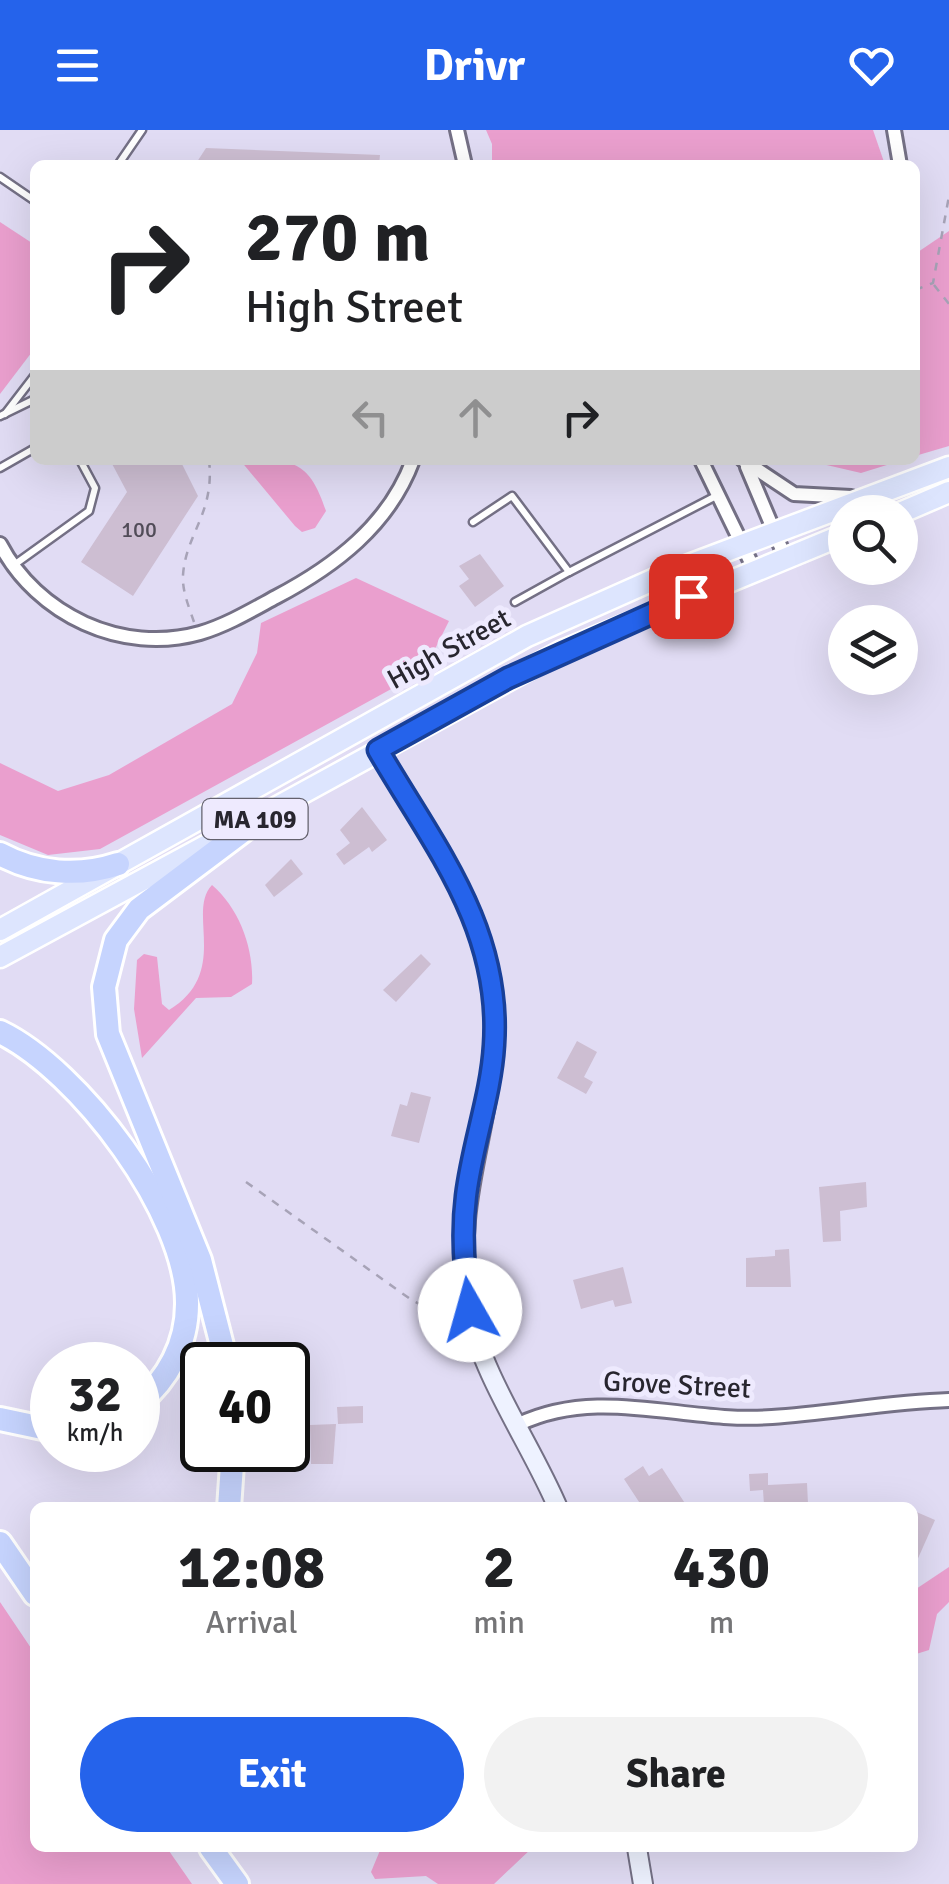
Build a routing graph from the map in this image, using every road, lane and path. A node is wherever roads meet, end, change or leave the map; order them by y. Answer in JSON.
{"nodes":[{"id":1,"x":142,"y":130,"type":"edge"},
{"id":2,"x":457,"y":130,"type":"edge"},
{"id":3,"x":894,"y":130,"type":"edge"},
{"id":4,"x":121,"y":160,"type":"edge"},
{"id":5,"x":464,"y":160,"type":"edge"},
{"id":6,"x":899,"y":160,"type":"edge"},
{"id":7,"x":0,"y":177,"type":"edge"},
{"id":8,"x":949,"y":196,"type":"edge"},
{"id":9,"x":30,"y":198,"type":"edge"},
{"id":10,"x":933,"y":283,"type":"junction"},
{"id":11,"x":920,"y":288,"type":"edge"},
{"id":12,"x":949,"y":304,"type":"edge"},
{"id":13,"x":30,"y":382,"type":"edge"},
{"id":14,"x":30,"y":401,"type":"edge"},
{"id":15,"x":2,"y":415,"type":"edge"},
{"id":16,"x":30,"y":451,"type":"edge"},
{"id":17,"x":83,"y":465,"type":"edge"},
{"id":18,"x":210,"y":465,"type":"edge"},
{"id":19,"x":409,"y":465,"type":"edge"},
{"id":20,"x":704,"y":465,"type":"edge"},
{"id":21,"x":745,"y":465,"type":"edge"},
{"id":22,"x":749,"y":465,"type":"edge"},
{"id":23,"x":949,"y":466,"type":"edge"},
{"id":24,"x":0,"y":468,"type":"edge"},
{"id":25,"x":882,"y":492,"type":"junction"},
{"id":26,"x":949,"y":492,"type":"edge"},
{"id":27,"x":721,"y":494,"type":"junction"},
{"id":28,"x":918,"y":505,"type":"edge"},
{"id":29,"x":474,"y":522,"type":"dead end"},
{"id":30,"x":775,"y":531,"type":"junction"},
{"id":31,"x":828,"y":541,"type":"edge"},
{"id":32,"x":0,"y":544,"type":"edge"},
{"id":33,"x":743,"y":544,"type":"junction"},
{"id":34,"x":785,"y":557,"type":"junction"},
{"id":35,"x":13,"y":566,"type":"junction"},
{"id":36,"x":754,"y":569,"type":"junction"},
{"id":37,"x":569,"y":572,"type":"junction"},
{"id":38,"x":515,"y":602,"type":"dead end"},
{"id":39,"x":198,"y":634,"type":"junction"},
{"id":40,"x":378,"y":750,"type":"junction"},
{"id":41,"x":268,"y":812,"type":"junction"},
{"id":42,"x":0,"y":854,"type":"edge"},
{"id":43,"x":118,"y":864,"type":"junction"},
{"id":44,"x":0,"y":930,"type":"edge"},
{"id":45,"x":0,"y":958,"type":"edge"},
{"id":46,"x":0,"y":1032,"type":"edge"},
{"id":47,"x":246,"y":1182,"type":"dead end"},
{"id":48,"x":470,"y":1310,"type":"junction"},
{"id":49,"x":222,"y":1342,"type":"edge"},
{"id":50,"x":160,"y":1379,"type":"edge"},
{"id":51,"x":949,"y":1400,"type":"edge"},
{"id":52,"x":0,"y":1419,"type":"edge"},
{"id":53,"x":519,"y":1424,"type":"junction"},
{"id":54,"x":30,"y":1425,"type":"edge"},
{"id":55,"x":231,"y":1472,"type":"edge"},
{"id":56,"x":229,"y":1502,"type":"edge"},
{"id":57,"x":555,"y":1502,"type":"edge"},
{"id":58,"x":0,"y":1543,"type":"edge"},
{"id":59,"x":30,"y":1587,"type":"edge"},
{"id":60,"x":214,"y":1852,"type":"edge"},
{"id":61,"x":225,"y":1852,"type":"edge"},
{"id":62,"x":638,"y":1852,"type":"edge"},
{"id":63,"x":234,"y":1880,"type":"edge"},
{"id":64,"x":644,"y":1884,"type":"edge"}],
"edges":[{"from":1,"to":4,"type":"lane"},
{"from":2,"to":5,"type":"street"},
{"from":3,"to":6,"type":"street"},
{"from":7,"to":9,"type":"lane"},
{"from":8,"to":10,"type":"path"},
{"from":10,"to":11,"type":"path"},
{"from":10,"to":12,"type":"path"},
{"from":13,"to":15,"type":"lane"},
{"from":14,"to":15,"type":"lane"},
{"from":16,"to":24,"type":"lane"},
{"from":17,"to":35,"type":"lane"},
{"from":18,"to":39,"type":"path"},
{"from":19,"to":39,"type":"street"},
{"from":20,"to":27,"type":"street"},
{"from":21,"to":30,"type":"street"},
{"from":22,"to":25,"type":"street"},
{"from":23,"to":25,"type":"main road","name":"High Street","number":"MA 109"},
{"from":25,"to":30,"type":"main road","name":"High Street","number":"MA 109"},
{"from":26,"to":28,"type":"main road"},
{"from":27,"to":33,"type":"street"},
{"from":27,"to":37,"type":"lane"},
{"from":29,"to":37,"type":"lane"},
{"from":30,"to":33,"type":"main road","name":"High Street","number":"MA 109"},
{"from":30,"to":34,"type":"street"},
{"from":31,"to":34,"type":"main road","name":"High Street","number":"MA 109"},
{"from":32,"to":35,"type":"street"},
{"from":33,"to":36,"type":"street"},
{"from":33,"to":43,"type":"main road","name":"High Street","number":"MA 109"},
{"from":34,"to":36,"type":"main road","name":"High Street","number":"MA 109"},
{"from":35,"to":39,"type":"street"},
{"from":36,"to":40,"type":"main road","name":"High Street","number":"MA 109"},
{"from":37,"to":38,"type":"lane"},
{"from":40,"to":41,"type":"main road","name":"High Street","number":"MA 109"},
{"from":40,"to":48,"type":"street"},
{"from":41,"to":45,"type":"main road","name":"High Street","number":"MA 109"},
{"from":41,"to":49,"type":"highway"},
{"from":42,"to":43,"type":"highway"},
{"from":43,"to":44,"type":"main road","name":"High Street","number":"MA 109"},
{"from":46,"to":50,"type":"highway"},
{"from":47,"to":48,"type":"path"},
{"from":48,"to":53,"type":"street"},
{"from":51,"to":53,"type":"street","name":"Grove Street"},
{"from":52,"to":54,"type":"highway"},
{"from":53,"to":57,"type":"street"},
{"from":55,"to":56,"type":"highway"},
{"from":58,"to":59,"type":"highway"},
{"from":60,"to":63,"type":"highway"},
{"from":61,"to":63,"type":"highway"},
{"from":62,"to":64,"type":"street"}]}
